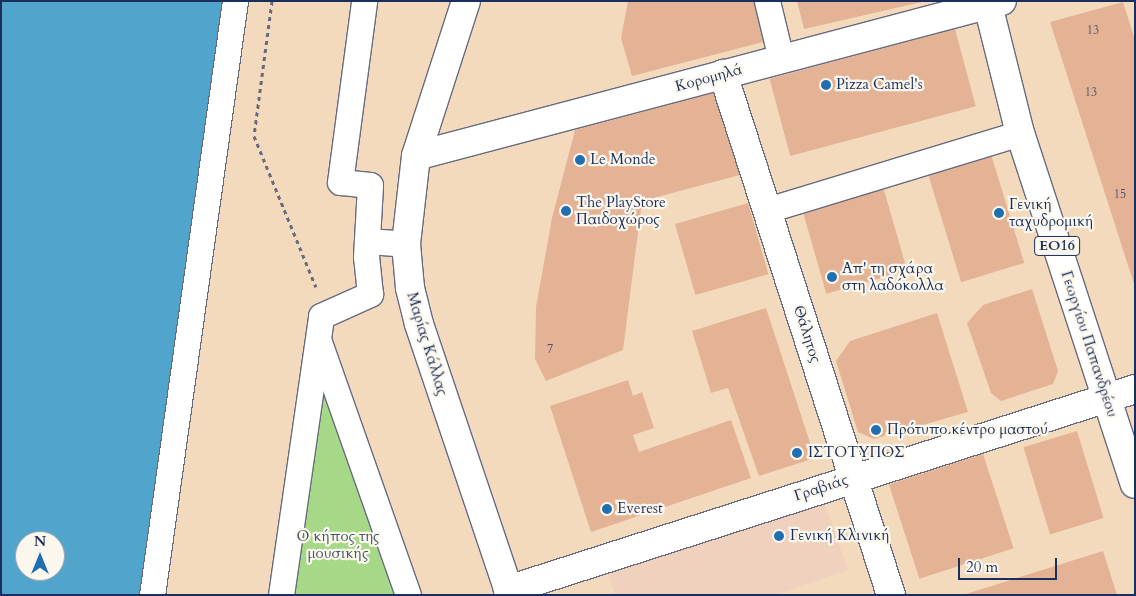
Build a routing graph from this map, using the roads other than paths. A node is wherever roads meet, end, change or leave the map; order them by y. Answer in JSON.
{"nodes":[{"id":1,"x":234,"y":1,"type":"edge"},
{"id":2,"x":364,"y":1,"type":"edge"},
{"id":3,"x":466,"y":1,"type":"edge"},
{"id":4,"x":767,"y":1,"type":"edge"},
{"id":5,"x":992,"y":2,"type":"edge"},
{"id":6,"x":781,"y":59,"type":"junction"},
{"id":7,"x":722,"y":74,"type":"junction"},
{"id":8,"x":1020,"y":133,"type":"junction"},
{"id":9,"x":416,"y":156,"type":"junction"},
{"id":10,"x":767,"y":210,"type":"junction"},
{"id":11,"x":367,"y":242,"type":"junction"},
{"id":12,"x":406,"y":244,"type":"junction"},
{"id":13,"x":318,"y":338,"type":"junction"},
{"id":14,"x":1135,"y":389,"type":"edge"},
{"id":15,"x":1106,"y":397,"type":"junction"},
{"id":16,"x":853,"y":478,"type":"junction"},
{"id":17,"x":1135,"y":484,"type":"edge"},
{"id":18,"x":509,"y":592,"type":"edge"},
{"id":19,"x":152,"y":595,"type":"edge"},
{"id":20,"x":281,"y":595,"type":"edge"},
{"id":21,"x":408,"y":595,"type":"edge"},
{"id":22,"x":892,"y":595,"type":"edge"}],
"edges":[{"from":1,"to":19,"type":"street"},
{"from":2,"to":11,"type":"street"},
{"from":3,"to":9,"type":"street","name":"Μαρίας Κάλλας"},
{"from":4,"to":6,"type":"street"},
{"from":5,"to":6,"type":"street","name":"Κορομηλά"},
{"from":5,"to":8,"type":"street","name":"Γεωργίου Παπανδρέου","number":"ΕΟ16"},
{"from":6,"to":7,"type":"street","name":"Κορομηλά"},
{"from":7,"to":9,"type":"street","name":"Κορομηλά"},
{"from":7,"to":10,"type":"street","name":"Θάλητος"},
{"from":8,"to":10,"type":"street"},
{"from":8,"to":15,"type":"street","name":"Γεωργίου Παπανδρέου","number":"ΕΟ16"},
{"from":9,"to":12,"type":"street","name":"Μαρίας Κάλλας"},
{"from":10,"to":16,"type":"street","name":"Θάλητος"},
{"from":11,"to":12,"type":"street"},
{"from":11,"to":13,"type":"street"},
{"from":12,"to":18,"type":"street","name":"Μαρίας Κάλλας"},
{"from":13,"to":20,"type":"street"},
{"from":13,"to":21,"type":"street"},
{"from":14,"to":15,"type":"street","name":"Γραβιάς"},
{"from":15,"to":16,"type":"street","name":"Γραβιάς"},
{"from":15,"to":17,"type":"street","name":"Γεωργίου Παπανδρέου","number":"ΕΟ16"},
{"from":16,"to":18,"type":"street","name":"Γραβιάς"},
{"from":16,"to":22,"type":"street","name":"Θάλητος"}]}
